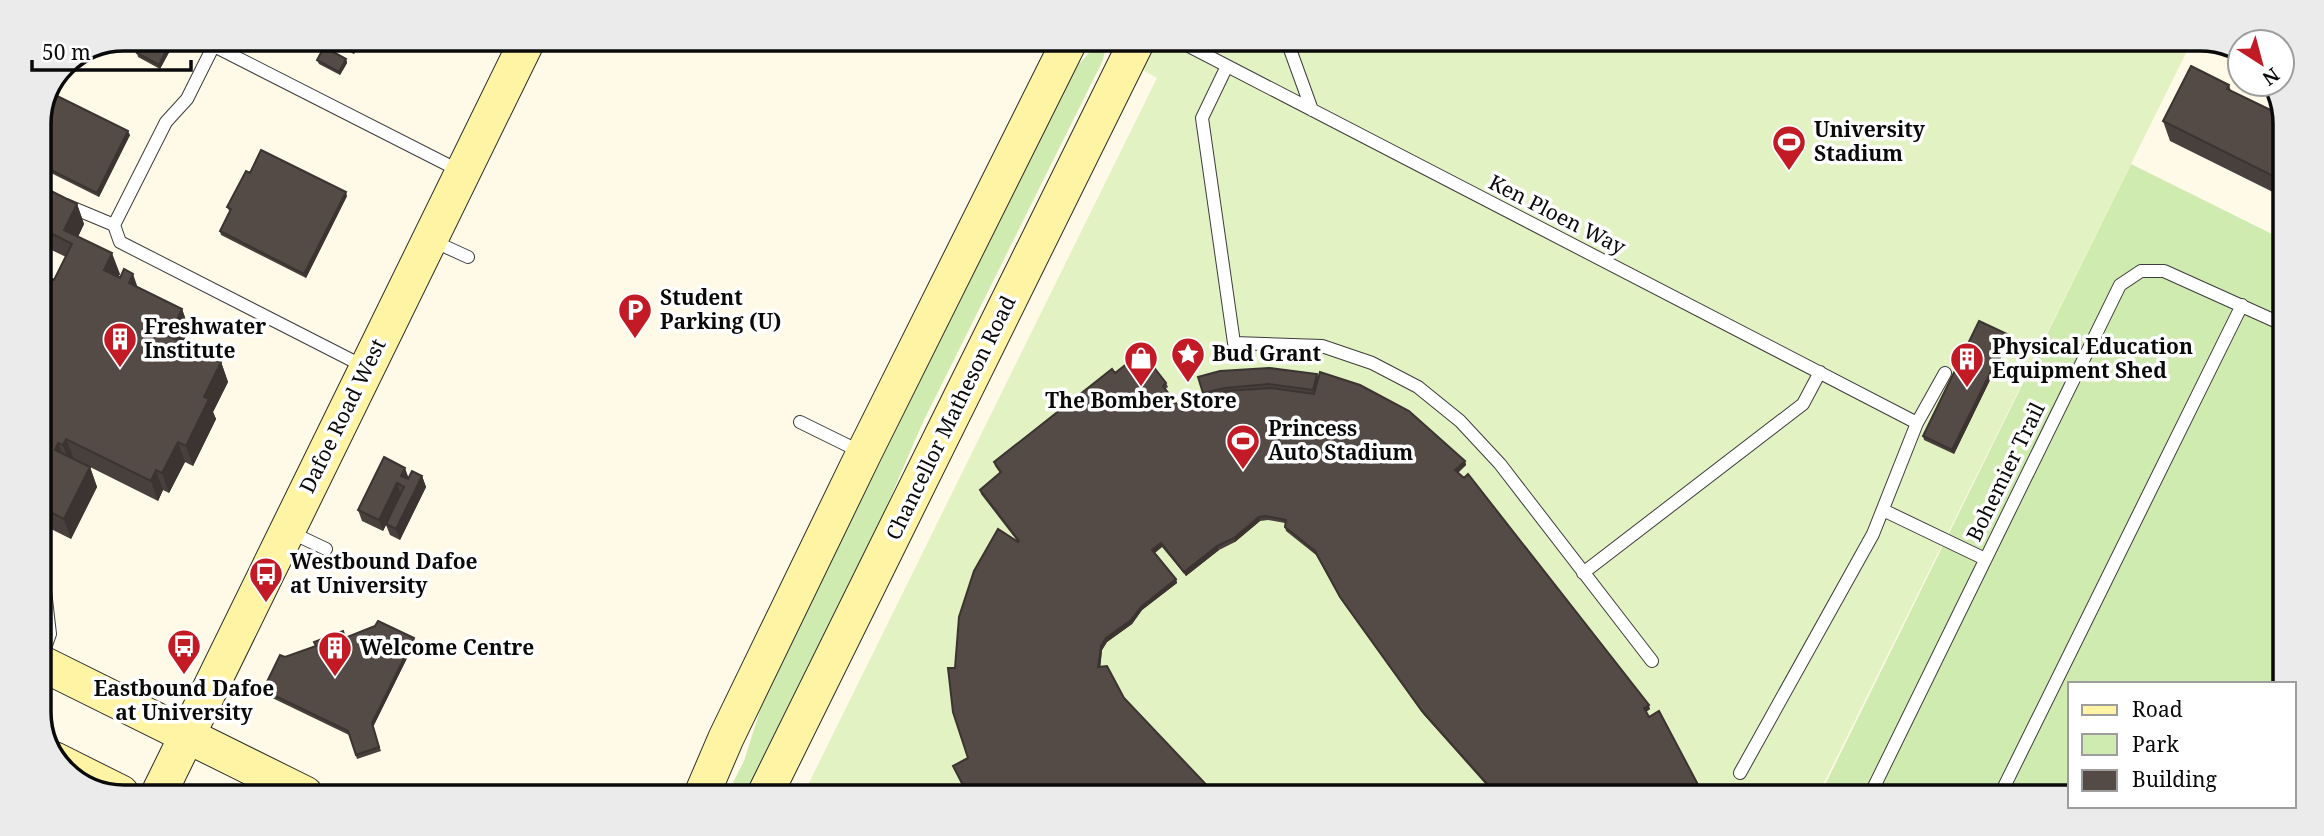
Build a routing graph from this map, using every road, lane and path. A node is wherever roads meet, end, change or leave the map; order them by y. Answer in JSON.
{"nodes":[{"id":1,"x":211,"y":51,"type":"edge"},
{"id":2,"x":232,"y":51,"type":"edge"},
{"id":3,"x":516,"y":51,"type":"edge"},
{"id":4,"x":1065,"y":51,"type":"edge"},
{"id":5,"x":1132,"y":51,"type":"edge"},
{"id":6,"x":1198,"y":51,"type":"edge"},
{"id":7,"x":1291,"y":51,"type":"edge"},
{"id":8,"x":1227,"y":66,"type":"junction"},
{"id":9,"x":1312,"y":110,"type":"junction"},
{"id":10,"x":462,"y":172,"type":"junction"},
{"id":11,"x":55,"y":200,"type":"edge"},
{"id":12,"x":114,"y":225,"type":"junction"},
{"id":13,"x":430,"y":240,"type":"junction"},
{"id":14,"x":468,"y":257,"type":"dead end"},
{"id":15,"x":2242,"y":305,"type":"junction"},
{"id":16,"x":2273,"y":320,"type":"edge"},
{"id":17,"x":367,"y":368,"type":"junction"},
{"id":18,"x":1820,"y":372,"type":"junction"},
{"id":19,"x":1945,"y":373,"type":"dead end"},
{"id":20,"x":800,"y":422,"type":"dead end"},
{"id":21,"x":1917,"y":423,"type":"junction"},
{"id":22,"x":864,"y":453,"type":"junction"},
{"id":23,"x":1883,"y":510,"type":"junction"},
{"id":24,"x":288,"y":531,"type":"junction"},
{"id":25,"x":326,"y":549,"type":"dead end"},
{"id":26,"x":1985,"y":559,"type":"junction"},
{"id":27,"x":1583,"y":573,"type":"junction"},
{"id":28,"x":1652,"y":661,"type":"dead end"},
{"id":29,"x":51,"y":669,"type":"edge"},
{"id":30,"x":187,"y":736,"type":"junction"},
{"id":31,"x":1740,"y":773,"type":"dead end"},
{"id":32,"x":163,"y":785,"type":"edge"},
{"id":33,"x":288,"y":785,"type":"edge"},
{"id":34,"x":706,"y":785,"type":"edge"},
{"id":35,"x":769,"y":785,"type":"edge"},
{"id":36,"x":1875,"y":785,"type":"edge"},
{"id":37,"x":2005,"y":785,"type":"edge"}],
"edges":[{"from":1,"to":12,"type":"lane"},
{"from":2,"to":10,"type":"lane"},
{"from":3,"to":10,"type":"main road","name":"Dafoe Road West"},
{"from":4,"to":22,"type":"main road"},
{"from":5,"to":35,"type":"main road","name":"Chancellor Matheson Road"},
{"from":6,"to":8,"type":"lane","name":"Ken Ploen Way"},
{"from":7,"to":9,"type":"lane"},
{"from":8,"to":9,"type":"lane","name":"Ken Ploen Way"},
{"from":8,"to":27,"type":"lane"},
{"from":9,"to":18,"type":"lane","name":"Ken Ploen Way"},
{"from":10,"to":13,"type":"main road","name":"Dafoe Road West"},
{"from":11,"to":12,"type":"lane"},
{"from":12,"to":17,"type":"lane"},
{"from":13,"to":14,"type":"lane"},
{"from":13,"to":17,"type":"main road","name":"Dafoe Road West"},
{"from":15,"to":16,"type":"lane","name":"Bohemier Trail"},
{"from":15,"to":26,"type":"lane","name":"Bohemier Trail"},
{"from":15,"to":37,"type":"lane"},
{"from":17,"to":24,"type":"main road","name":"Dafoe Road West"},
{"from":18,"to":21,"type":"lane","name":"Ken Ploen Way"},
{"from":18,"to":27,"type":"lane"},
{"from":19,"to":21,"type":"lane"},
{"from":20,"to":22,"type":"lane"},
{"from":21,"to":23,"type":"lane"},
{"from":22,"to":34,"type":"main road"},
{"from":23,"to":26,"type":"lane"},
{"from":23,"to":31,"type":"lane"},
{"from":24,"to":25,"type":"lane"},
{"from":24,"to":30,"type":"main road","name":"Dafoe Road West"},
{"from":26,"to":36,"type":"lane","name":"Bohemier Trail"},
{"from":27,"to":28,"type":"lane"},
{"from":29,"to":30,"type":"main road"},
{"from":30,"to":32,"type":"main road","name":"Dafoe Road West"},
{"from":30,"to":33,"type":"main road"}]}
